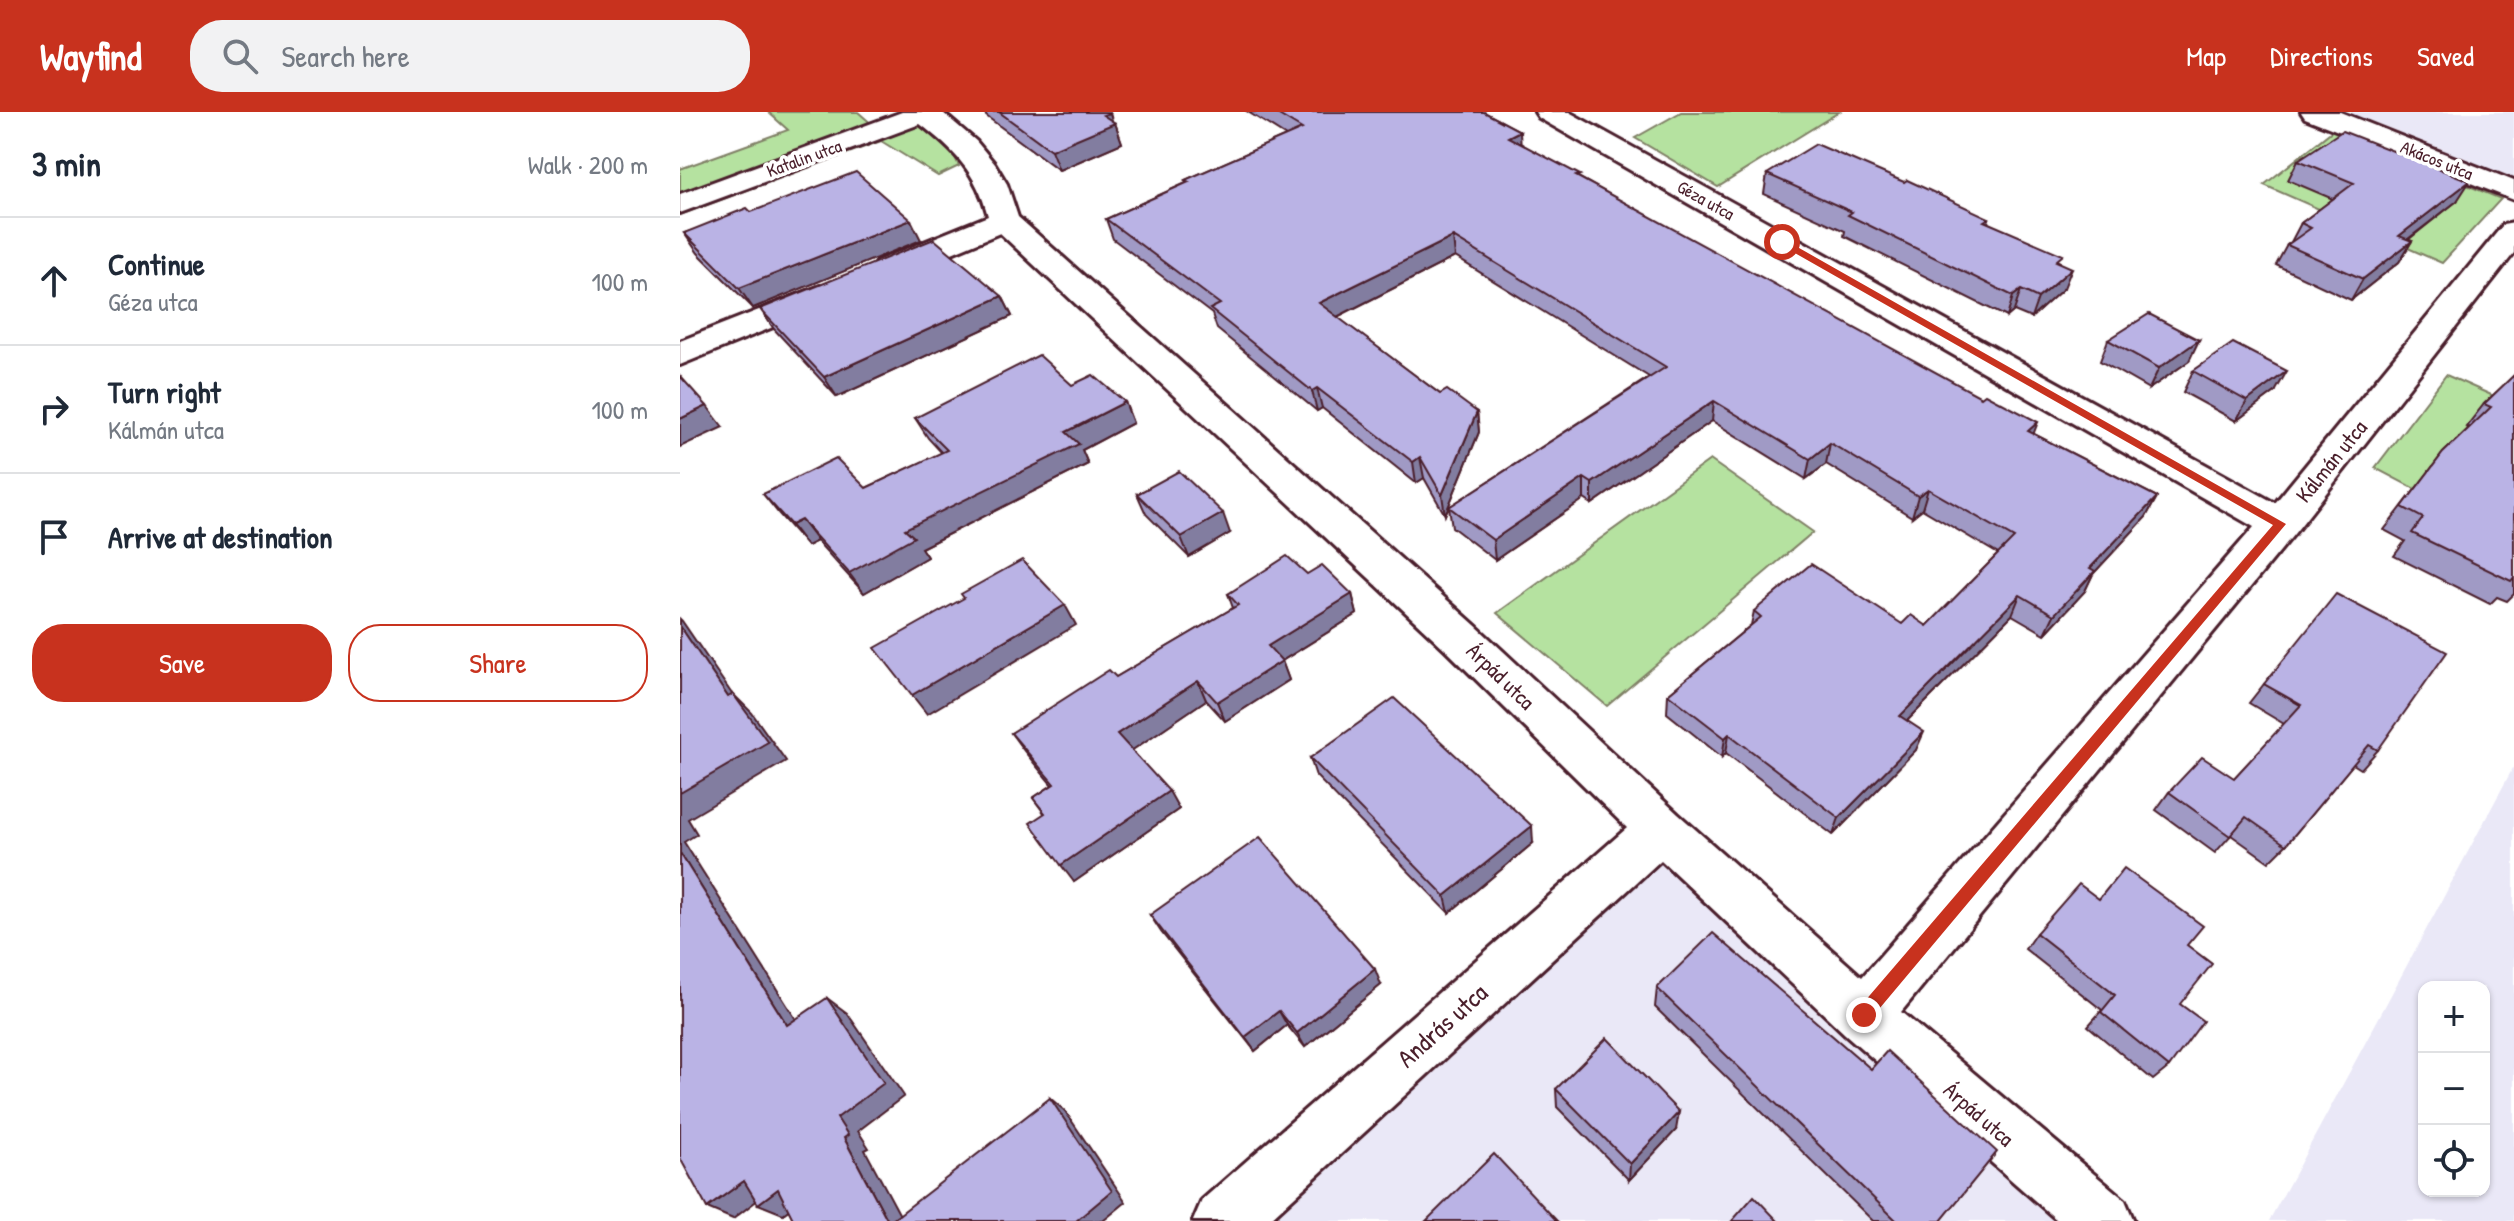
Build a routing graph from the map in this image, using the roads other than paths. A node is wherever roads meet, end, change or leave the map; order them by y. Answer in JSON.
{"nodes":[{"id":1,"x":1549,"y":112,"type":"edge"},
{"id":2,"x":2315,"y":112,"type":"edge"},
{"id":3,"x":926,"y":113,"type":"edge"},
{"id":4,"x":2514,"y":191,"type":"edge"},
{"id":5,"x":680,"y":204,"type":"edge"},
{"id":6,"x":1004,"y":220,"type":"junction"},
{"id":7,"x":2514,"y":232,"type":"edge"},
{"id":8,"x":680,"y":354,"type":"edge"},
{"id":9,"x":2280,"y":524,"type":"junction"},
{"id":10,"x":1661,"y":829,"type":"junction"},
{"id":11,"x":1864,"y":1015,"type":"junction"},
{"id":12,"x":1223,"y":1221,"type":"edge"},
{"id":13,"x":2104,"y":1221,"type":"edge"}],
"edges":[{"from":1,"to":9,"type":"street","name":"Géza utca"},
{"from":2,"to":4,"type":"street","name":"Akácos utca"},
{"from":3,"to":5,"type":"street","name":"Katalin utca"},
{"from":3,"to":6,"type":"street"},
{"from":6,"to":8,"type":"street"},
{"from":6,"to":10,"type":"street","name":"Árpád utca"},
{"from":7,"to":9,"type":"street","name":"Kálmán utca"},
{"from":9,"to":11,"type":"street","name":"Kálmán utca"},
{"from":10,"to":11,"type":"street","name":"Árpád utca"},
{"from":10,"to":12,"type":"street","name":"András utca"},
{"from":11,"to":13,"type":"street","name":"Árpád utca"}]}
